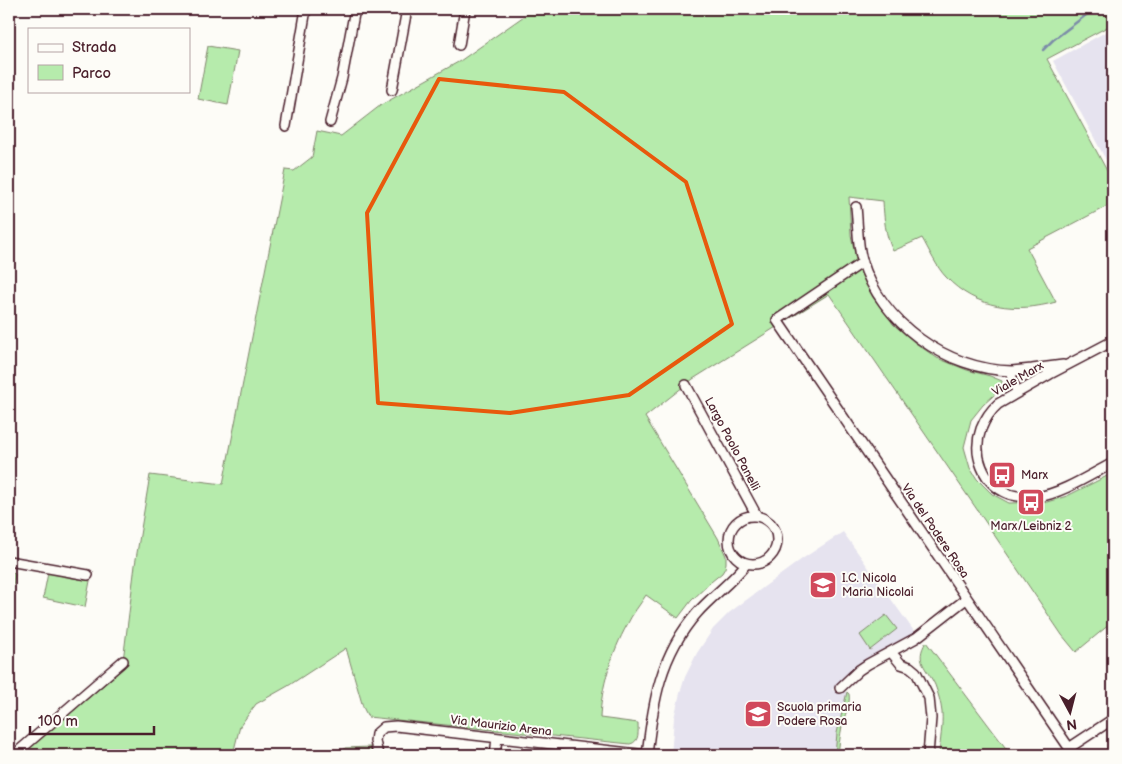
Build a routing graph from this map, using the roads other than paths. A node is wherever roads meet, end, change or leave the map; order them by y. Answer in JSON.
{"nodes":[{"id":1,"x":306,"y":9,"type":"edge"},
{"id":2,"x":355,"y":9,"type":"edge"},
{"id":3,"x":407,"y":9,"type":"edge"},
{"id":4,"x":465,"y":9,"type":"edge"},
{"id":5,"x":460,"y":45,"type":"dead end"},
{"id":6,"x":392,"y":90,"type":"dead end"},
{"id":7,"x":330,"y":122,"type":"dead end"},
{"id":8,"x":286,"y":126,"type":"dead end"},
{"id":9,"x":856,"y":206,"type":"dead end"},
{"id":10,"x":863,"y":262,"type":"junction"},
{"id":11,"x":1113,"y":341,"type":"edge"},
{"id":12,"x":1071,"y":363,"type":"junction"},
{"id":13,"x":1012,"y":371,"type":"junction"},
{"id":14,"x":686,"y":384,"type":"dead end"},
{"id":15,"x":1018,"y":392,"type":"junction"},
{"id":16,"x":1113,"y":463,"type":"edge"},
{"id":17,"x":757,"y":516,"type":"junction"},
{"id":18,"x":9,"y":561,"type":"edge"},
{"id":19,"x":746,"y":564,"type":"junction"},
{"id":20,"x":88,"y":575,"type":"dead end"},
{"id":21,"x":966,"y":599,"type":"junction"},
{"id":22,"x":891,"y":652,"type":"junction"},
{"id":23,"x":123,"y":661,"type":"dead end"},
{"id":24,"x":840,"y":688,"type":"dead end"},
{"id":25,"x":1113,"y":719,"type":"edge"},
{"id":26,"x":497,"y":738,"type":"junction"},
{"id":27,"x":1072,"y":752,"type":"edge"},
{"id":28,"x":14,"y":755,"type":"edge"},
{"id":29,"x":378,"y":755,"type":"edge"},
{"id":30,"x":495,"y":755,"type":"edge"},
{"id":31,"x":647,"y":755,"type":"edge"},
{"id":32,"x":928,"y":755,"type":"edge"}],
"edges":[{"from":1,"to":8,"type":"street"},
{"from":2,"to":7,"type":"street"},
{"from":3,"to":6,"type":"street"},
{"from":4,"to":5,"type":"street"},
{"from":9,"to":10,"type":"street"},
{"from":10,"to":13,"type":"street"},
{"from":10,"to":21,"type":"street","name":"Via del Podere Rosa"},
{"from":11,"to":12,"type":"street","name":"Viale Marx"},
{"from":12,"to":13,"type":"street"},
{"from":12,"to":15,"type":"street","name":"Viale Marx"},
{"from":13,"to":15,"type":"street"},
{"from":14,"to":17,"type":"street","name":"Largo Paolo Panelli"},
{"from":15,"to":16,"type":"street","name":"Viale Marx"},
{"from":17,"to":19,"type":"street"},
{"from":17,"to":19,"type":"street","name":"Largo Paolo Panelli"},
{"from":18,"to":20,"type":"street"},
{"from":19,"to":31,"type":"street"},
{"from":21,"to":22,"type":"street"},
{"from":21,"to":27,"type":"street","name":"Via del Podere Rosa"},
{"from":22,"to":24,"type":"street"},
{"from":22,"to":32,"type":"street"},
{"from":23,"to":28,"type":"street"},
{"from":25,"to":27,"type":"street"},
{"from":26,"to":29,"type":"street","name":"Via Maurizio Arena"},
{"from":26,"to":30,"type":"street"},
{"from":26,"to":31,"type":"street","name":"Via Maurizio Arena"}]}
